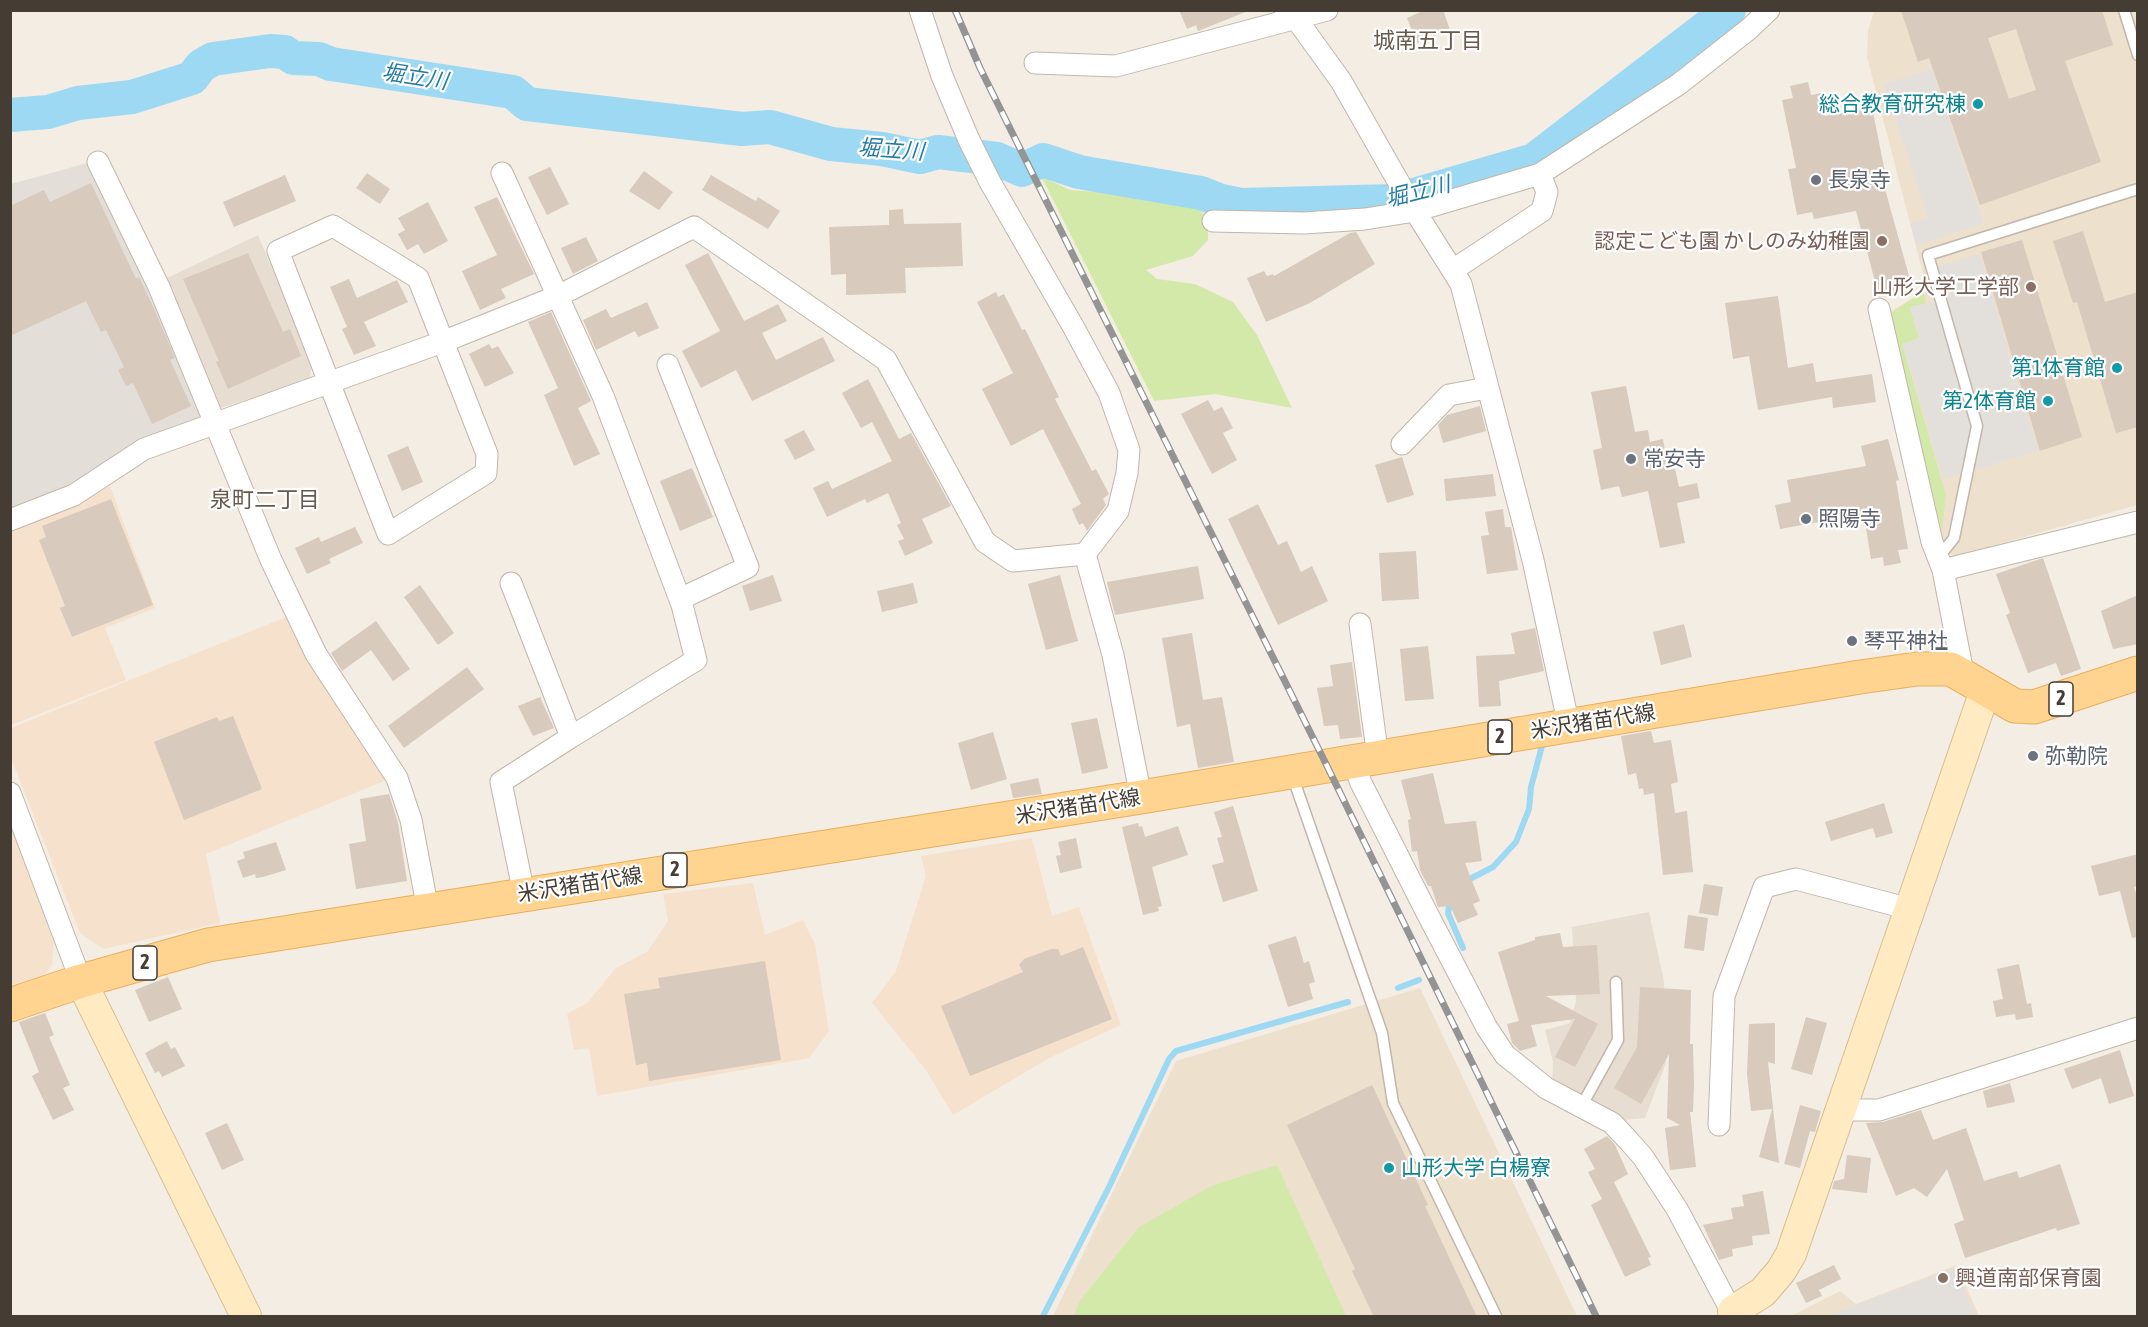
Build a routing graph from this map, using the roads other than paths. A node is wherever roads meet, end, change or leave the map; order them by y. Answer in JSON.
{"nodes":[{"id":1,"x":920,"y":10,"type":"edge"},
{"id":2,"x":1327,"y":10,"type":"edge"},
{"id":3,"x":1769,"y":10,"type":"edge"},
{"id":4,"x":2124,"y":10,"type":"edge"},
{"id":5,"x":1291,"y":15,"type":"edge"},
{"id":6,"x":2138,"y":55,"type":"edge"},
{"id":7,"x":1035,"y":63,"type":"dead end"},
{"id":8,"x":98,"y":162,"type":"dead end"},
{"id":9,"x":502,"y":173,"type":"dead end"},
{"id":10,"x":1540,"y":174,"type":"junction"},
{"id":11,"x":2138,"y":189,"type":"edge"},
{"id":12,"x":1413,"y":207,"type":"junction"},
{"id":13,"x":1213,"y":221,"type":"dead end"},
{"id":14,"x":1453,"y":270,"type":"junction"},
{"id":15,"x":558,"y":296,"type":"junction"},
{"id":16,"x":1879,"y":309,"type":"dead end"},
{"id":17,"x":445,"y":342,"type":"junction"},
{"id":18,"x":668,"y":365,"type":"dead end"},
{"id":19,"x":331,"y":383,"type":"junction"},
{"id":20,"x":1487,"y":388,"type":"junction"},
{"id":21,"x":215,"y":422,"type":"junction"},
{"id":22,"x":1402,"y":444,"type":"dead end"},
{"id":23,"x":10,"y":520,"type":"edge"},
{"id":24,"x":2138,"y":522,"type":"edge"},
{"id":25,"x":1085,"y":554,"type":"junction"},
{"id":26,"x":1940,"y":564,"type":"junction"},
{"id":27,"x":511,"y":583,"type":"dead end"},
{"id":28,"x":680,"y":599,"type":"junction"},
{"id":29,"x":1360,"y":624,"type":"dead end"},
{"id":30,"x":2138,"y":673,"type":"edge"},
{"id":31,"x":1975,"y":681,"type":"junction"},
{"id":32,"x":1569,"y":726,"type":"junction"},
{"id":33,"x":571,"y":737,"type":"junction"},
{"id":34,"x":1366,"y":760,"type":"junction"},
{"id":35,"x":1291,"y":772,"type":"junction"},
{"id":36,"x":1141,"y":797,"type":"junction"},
{"id":37,"x":13,"y":805,"type":"edge"},
{"id":38,"x":524,"y":894,"type":"junction"},
{"id":39,"x":1910,"y":909,"type":"junction"},
{"id":40,"x":428,"y":910,"type":"junction"},
{"id":41,"x":81,"y":981,"type":"junction"},
{"id":42,"x":1616,"y":982,"type":"dead end"},
{"id":43,"x":10,"y":1005,"type":"edge"},
{"id":44,"x":2138,"y":1028,"type":"edge"},
{"id":45,"x":1581,"y":1107,"type":"junction"},
{"id":46,"x":1841,"y":1110,"type":"junction"},
{"id":47,"x":1719,"y":1125,"type":"dead end"},
{"id":48,"x":1734,"y":1314,"type":"edge"},
{"id":49,"x":246,"y":1317,"type":"edge"},
{"id":50,"x":1496,"y":1317,"type":"edge"}],
"edges":[{"from":1,"to":25,"type":"street"},
{"from":2,"to":5,"type":"street"},
{"from":3,"to":10,"type":"street"},
{"from":4,"to":6,"type":"lane"},
{"from":5,"to":7,"type":"street"},
{"from":5,"to":12,"type":"street"},
{"from":8,"to":21,"type":"street"},
{"from":9,"to":15,"type":"street"},
{"from":10,"to":12,"type":"street"},
{"from":10,"to":14,"type":"street"},
{"from":11,"to":26,"type":"lane"},
{"from":12,"to":13,"type":"street"},
{"from":12,"to":14,"type":"street"},
{"from":14,"to":20,"type":"street"},
{"from":15,"to":17,"type":"street"},
{"from":15,"to":25,"type":"street"},
{"from":15,"to":28,"type":"street"},
{"from":16,"to":26,"type":"street"},
{"from":17,"to":19,"type":"street"},
{"from":17,"to":19,"type":"street"},
{"from":17,"to":19,"type":"street"},
{"from":18,"to":28,"type":"street"},
{"from":19,"to":21,"type":"street"},
{"from":20,"to":22,"type":"street"},
{"from":20,"to":32,"type":"street"},
{"from":21,"to":23,"type":"street"},
{"from":21,"to":40,"type":"street"},
{"from":24,"to":26,"type":"street"},
{"from":25,"to":36,"type":"street"},
{"from":26,"to":31,"type":"street"},
{"from":27,"to":33,"type":"street"},
{"from":28,"to":33,"type":"street"},
{"from":29,"to":34,"type":"street"},
{"from":30,"to":31,"type":"main road","name":"米沢猪苗代線","number":"2"},
{"from":31,"to":32,"type":"main road","name":"米沢猪苗代線","number":"2"},
{"from":31,"to":39,"type":"street"},
{"from":32,"to":34,"type":"main road","name":"米沢猪苗代線","number":"2"},
{"from":33,"to":38,"type":"street"},
{"from":34,"to":35,"type":"main road","name":"米沢猪苗代線","number":"2"},
{"from":34,"to":45,"type":"street"},
{"from":35,"to":36,"type":"main road","name":"米沢猪苗代線","number":"2"},
{"from":35,"to":50,"type":"lane"},
{"from":36,"to":38,"type":"main road","name":"米沢猪苗代線","number":"2"},
{"from":37,"to":41,"type":"street"},
{"from":38,"to":40,"type":"main road","name":"米沢猪苗代線","number":"2"},
{"from":39,"to":46,"type":"street"},
{"from":39,"to":47,"type":"street"},
{"from":40,"to":41,"type":"main road","name":"米沢猪苗代線","number":"2"},
{"from":41,"to":43,"type":"main road","name":"米沢猪苗代線","number":"2"},
{"from":41,"to":49,"type":"street"},
{"from":42,"to":45,"type":"lane"},
{"from":44,"to":46,"type":"street"},
{"from":45,"to":48,"type":"street"},
{"from":46,"to":48,"type":"street"}]}
